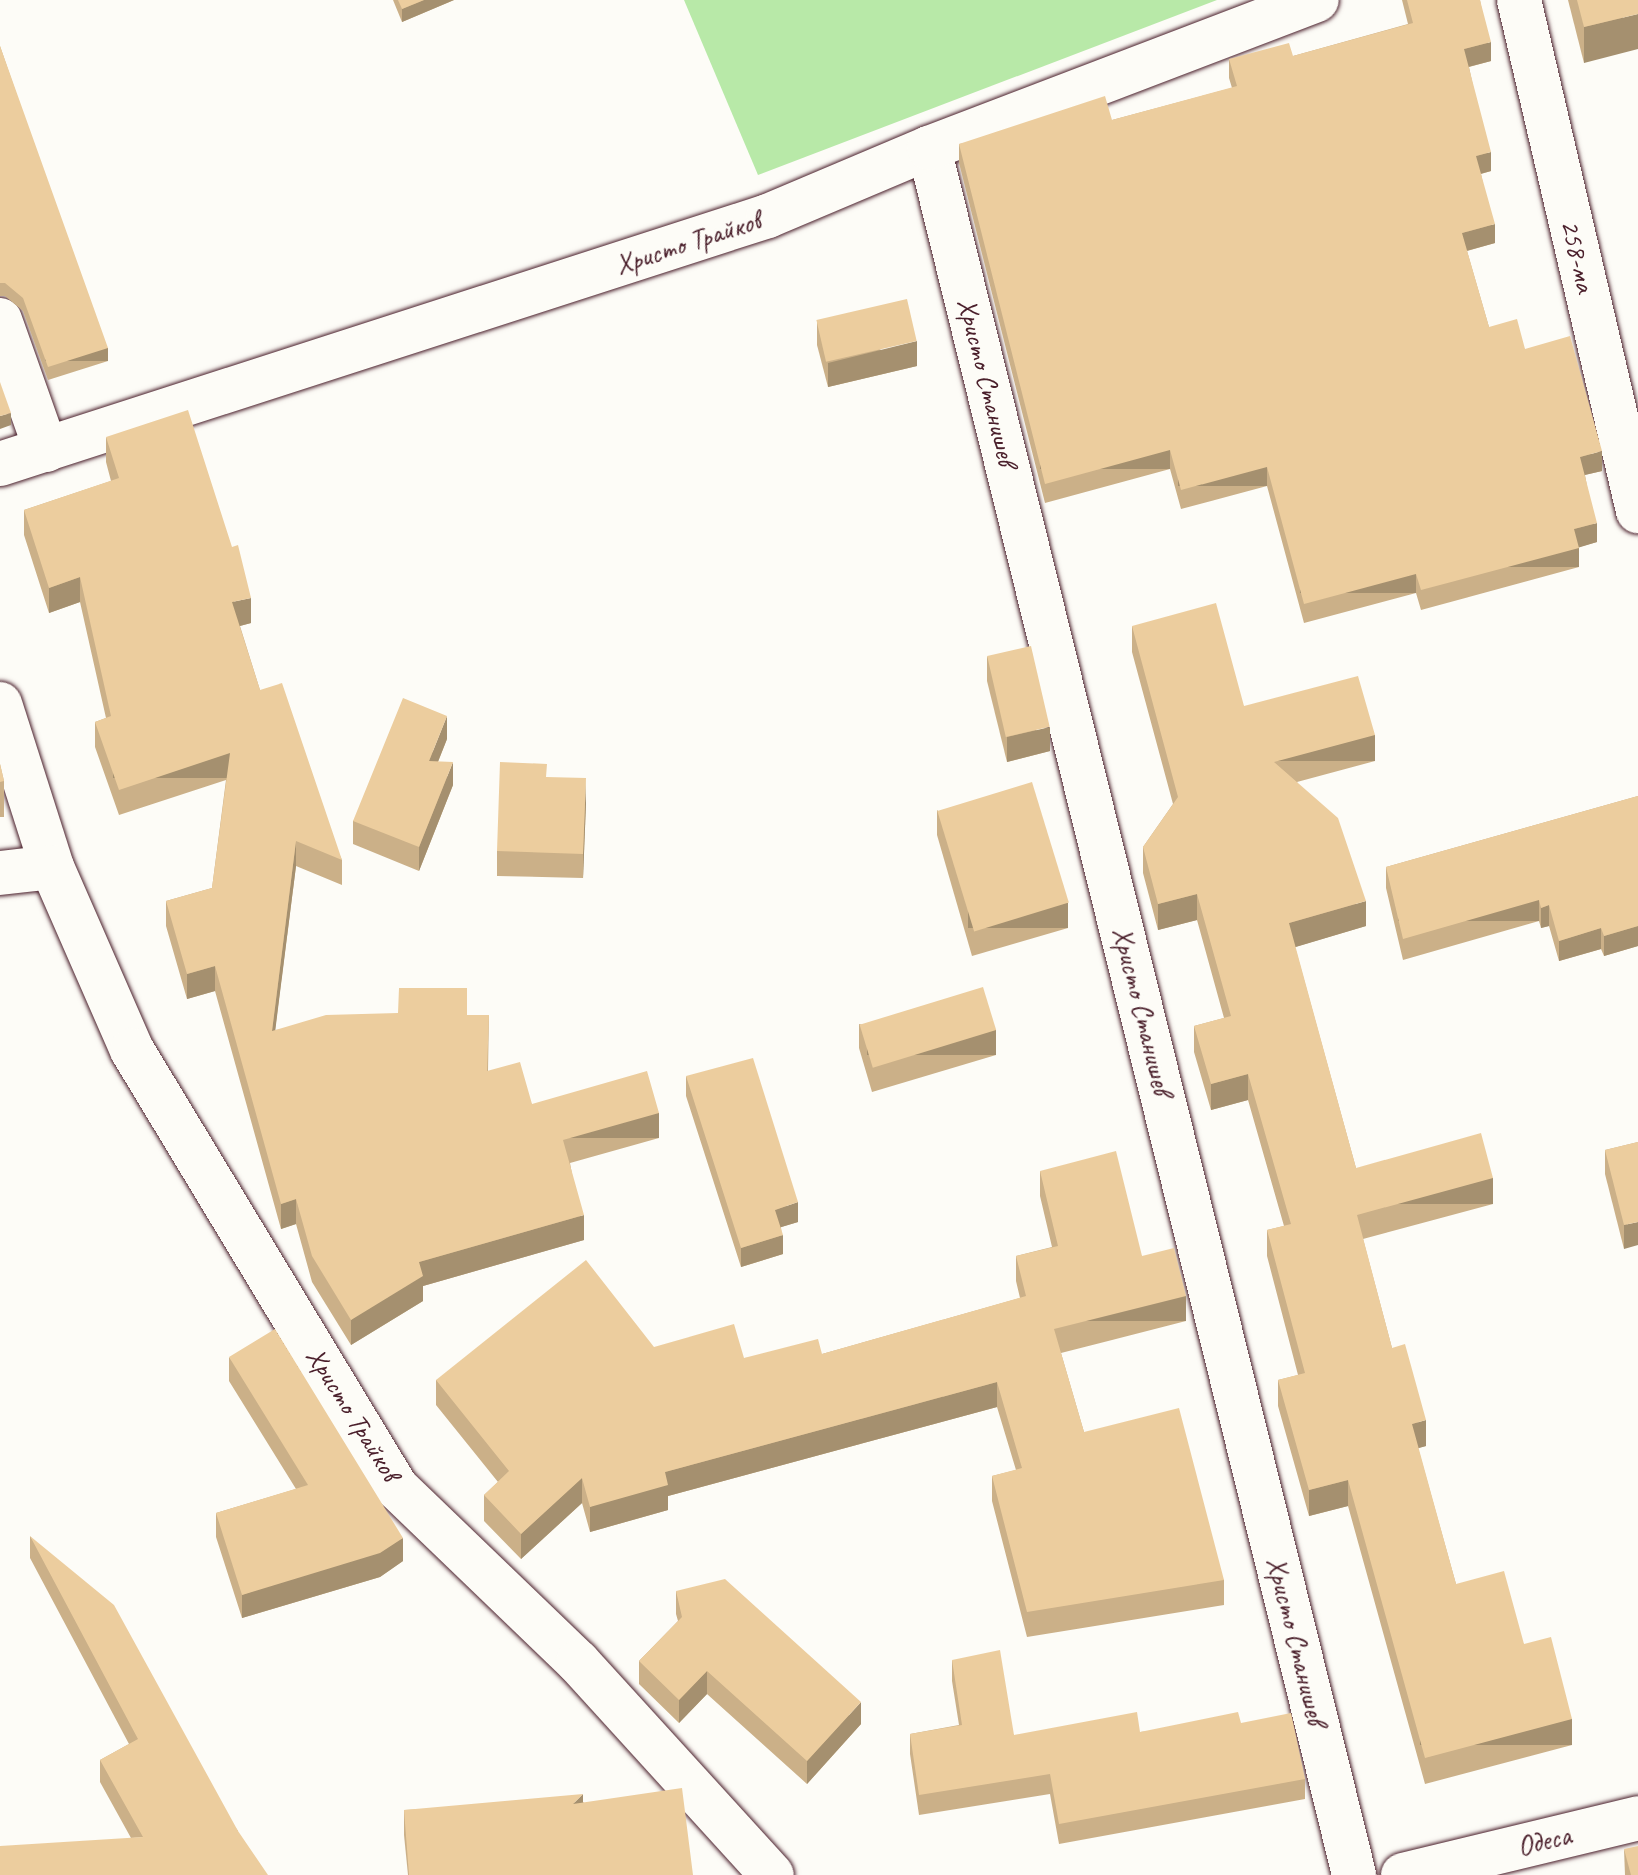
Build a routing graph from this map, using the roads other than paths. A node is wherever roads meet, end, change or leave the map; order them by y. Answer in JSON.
{"nodes":[{"id":1,"x":1317,"y":0,"type":"edge"},
{"id":2,"x":1519,"y":0,"type":"edge"},
{"id":3,"x":929,"y":148,"type":"junction"},
{"id":4,"x":0,"y":320,"type":"edge"},
{"id":5,"x":46,"y":450,"type":"junction"},
{"id":6,"x":0,"y":464,"type":"edge"},
{"id":7,"x":1638,"y":511,"type":"edge"},
{"id":8,"x":0,"y":704,"type":"edge"},
{"id":9,"x":52,"y":867,"type":"junction"},
{"id":10,"x":0,"y":873,"type":"edge"},
{"id":11,"x":1638,"y":1818,"type":"edge"},
{"id":12,"x":772,"y":1875,"type":"edge"},
{"id":13,"x":1354,"y":1875,"type":"edge"},
{"id":14,"x":1403,"y":1875,"type":"edge"}],
"edges":[{"from":1,"to":3,"type":"street","name":"Христо Трайков"},
{"from":2,"to":7,"type":"street","name":"258-ма"},
{"from":3,"to":5,"type":"street","name":"Христо Трайков"},
{"from":3,"to":13,"type":"street","name":"Христо Станишев"},
{"from":4,"to":5,"type":"street"},
{"from":5,"to":6,"type":"street","name":"Христо Трайков"},
{"from":8,"to":9,"type":"street","name":"Христо Трайков"},
{"from":9,"to":10,"type":"street"},
{"from":9,"to":12,"type":"street","name":"Христо Трайков"},
{"from":11,"to":14,"type":"street","name":"Одеса"}]}
